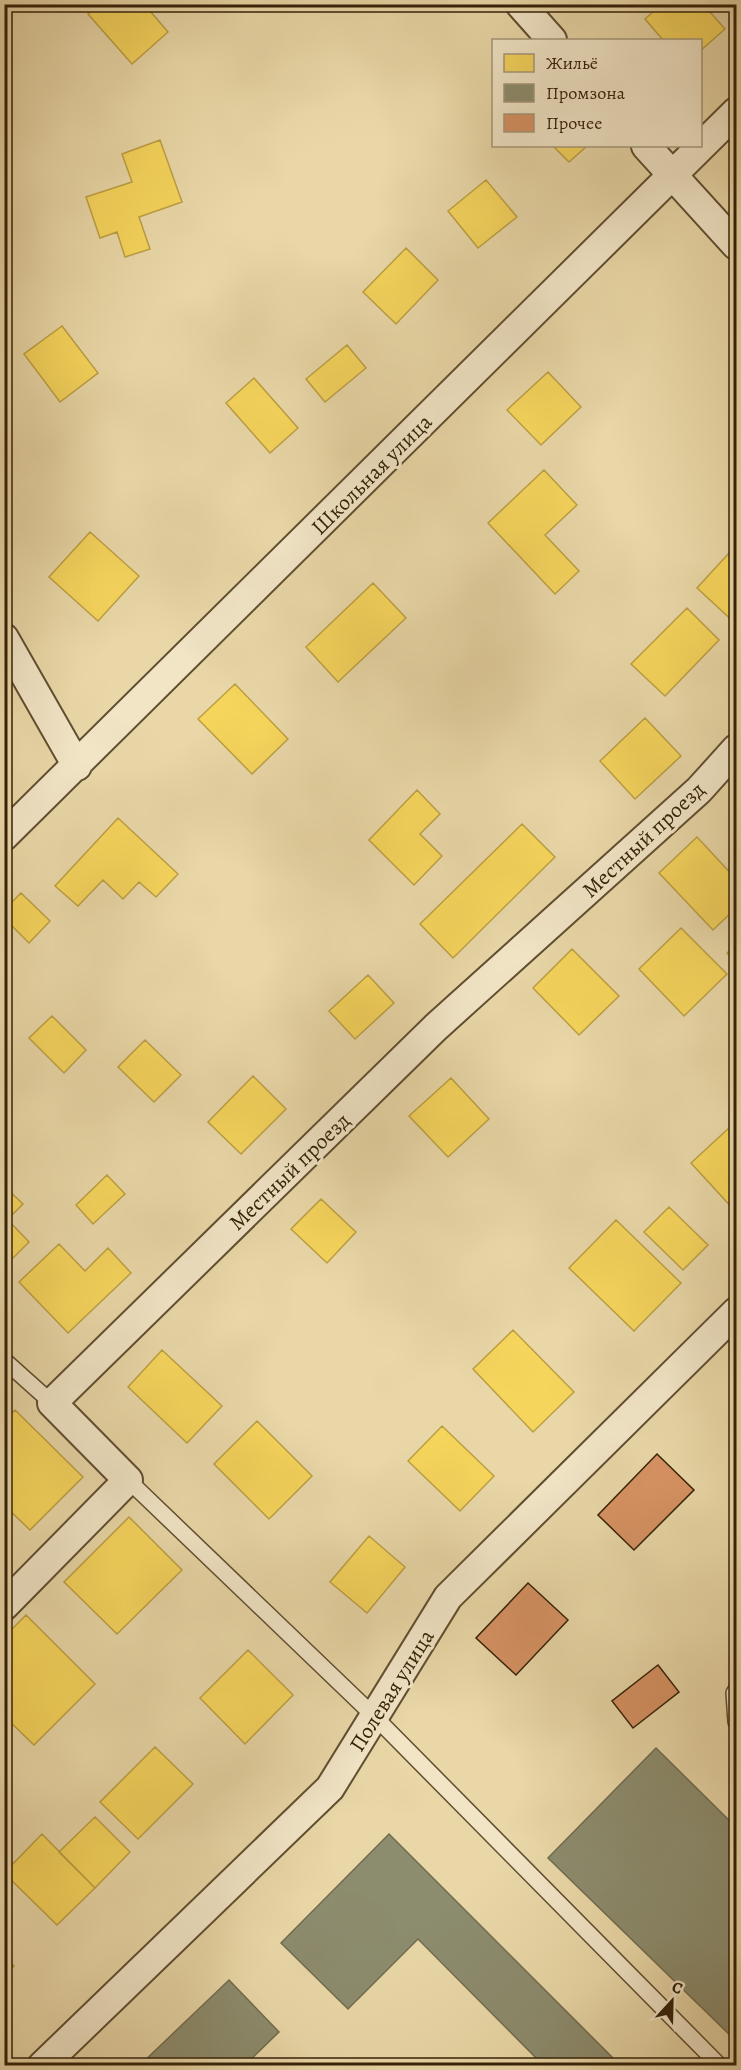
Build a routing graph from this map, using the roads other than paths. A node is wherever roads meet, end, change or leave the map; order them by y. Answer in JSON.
{"nodes":[{"id":1,"x":520,"y":4,"type":"edge"},
{"id":2,"x":551,"y":39,"type":"edge"},
{"id":3,"x":736,"y":112,"type":"edge"},
{"id":4,"x":702,"y":145,"type":"edge"},
{"id":5,"x":647,"y":147,"type":"edge"},
{"id":6,"x":700,"y":147,"type":"edge"},
{"id":7,"x":672,"y":175,"type":"junction"},
{"id":8,"x":736,"y":244,"type":"edge"},
{"id":9,"x":4,"y":638,"type":"edge"},
{"id":10,"x":736,"y":749,"type":"edge"},
{"id":11,"x":77,"y":766,"type":"junction"},
{"id":12,"x":4,"y":836,"type":"edge"},
{"id":13,"x":736,"y":1312,"type":"edge"},
{"id":14,"x":4,"y":1360,"type":"edge"},
{"id":15,"x":52,"y":1403,"type":"junction"},
{"id":16,"x":128,"y":1480,"type":"junction"},
{"id":17,"x":4,"y":1606,"type":"edge"},
{"id":18,"x":736,"y":1690,"type":"edge"},
{"id":19,"x":374,"y":1716,"type":"junction"},
{"id":20,"x":736,"y":1722,"type":"edge"},
{"id":21,"x":713,"y":2063,"type":"edge"},
{"id":22,"x":42,"y":2066,"type":"edge"}],
"edges":[{"from":1,"to":2,"type":"street"},
{"from":3,"to":4,"type":"street","name":"Школьная улица"},
{"from":5,"to":7,"type":"street"},
{"from":6,"to":7,"type":"street","name":"Школьная улица"},
{"from":7,"to":8,"type":"street"},
{"from":7,"to":11,"type":"street","name":"Школьная улица"},
{"from":9,"to":11,"type":"street"},
{"from":10,"to":15,"type":"street","name":"Местный проезд"},
{"from":11,"to":12,"type":"street","name":"Школьная улица"},
{"from":13,"to":19,"type":"street","name":"Полевая улица"},
{"from":14,"to":15,"type":"lane"},
{"from":15,"to":16,"type":"street"},
{"from":16,"to":17,"type":"street"},
{"from":16,"to":19,"type":"lane"},
{"from":18,"to":20,"type":"lane"},
{"from":19,"to":21,"type":"lane"},
{"from":19,"to":22,"type":"street","name":"Полевая улица"}]}
